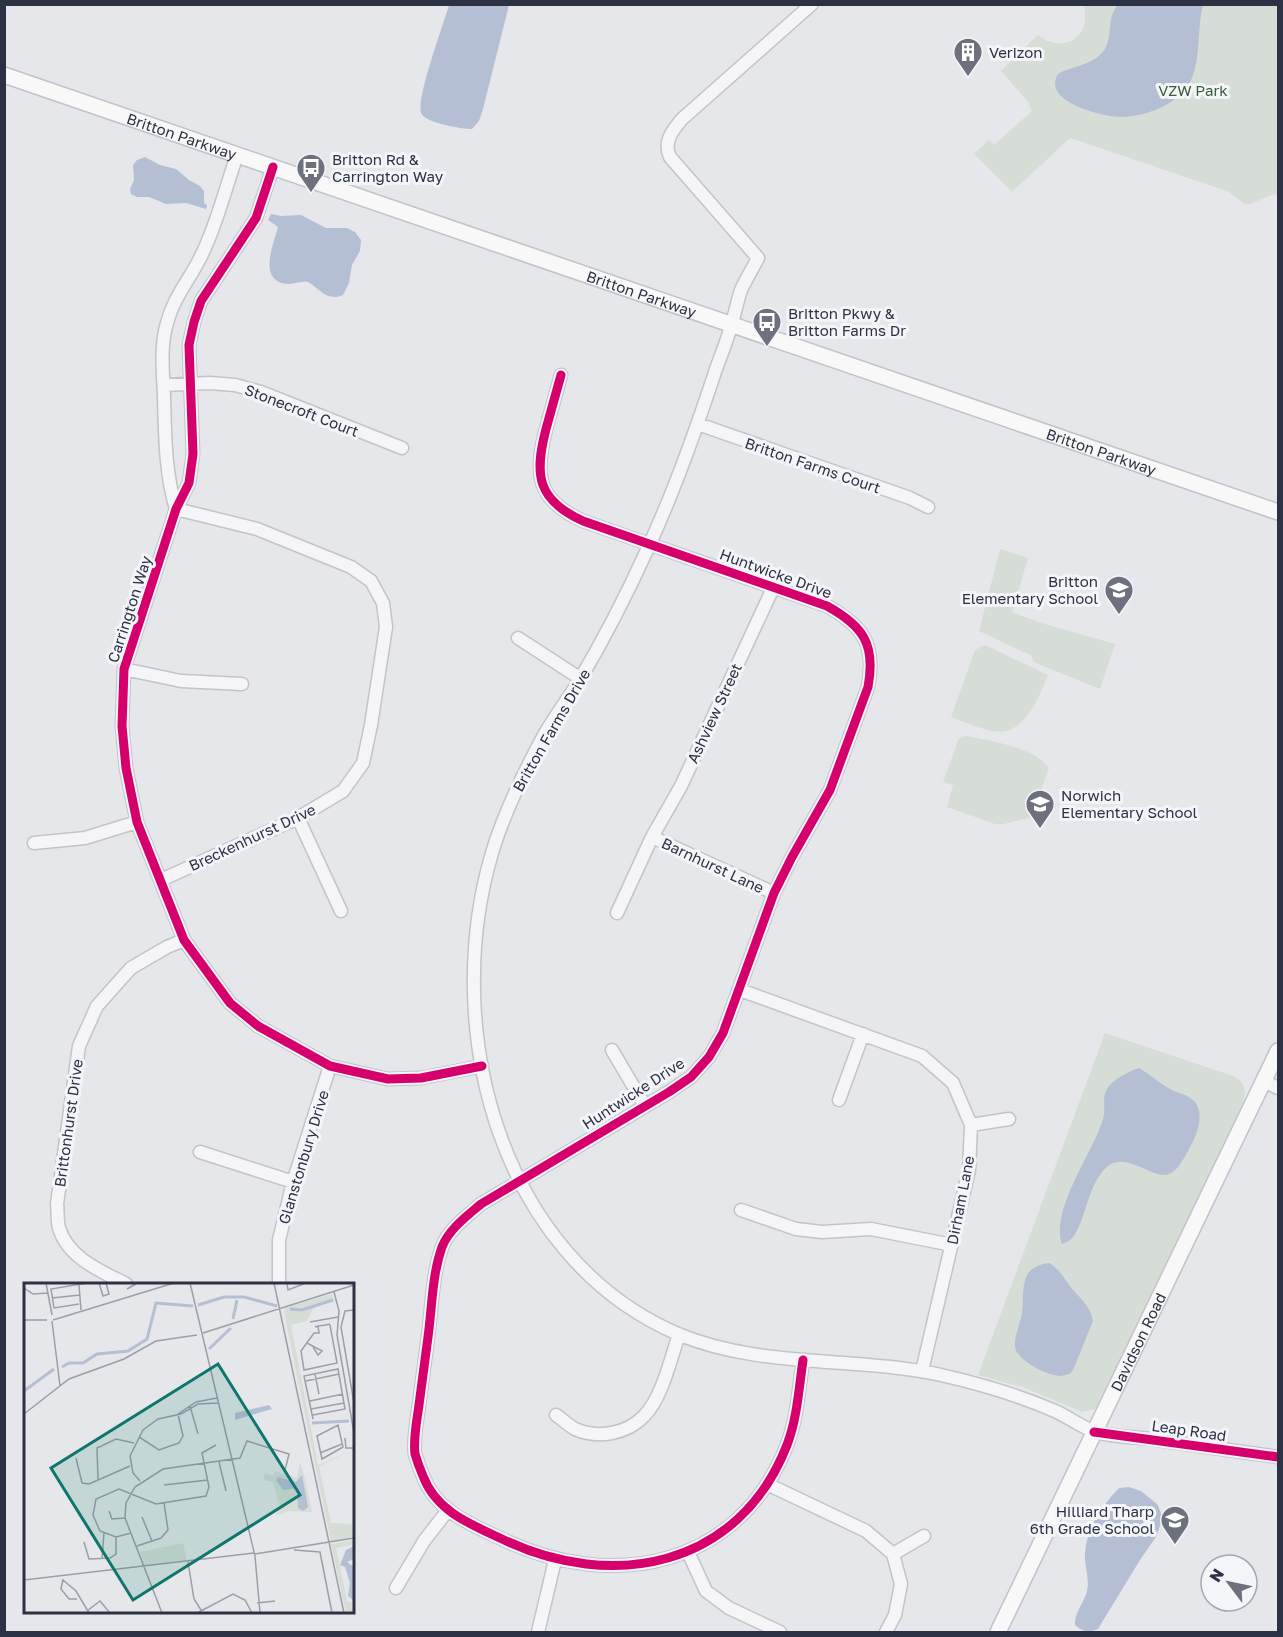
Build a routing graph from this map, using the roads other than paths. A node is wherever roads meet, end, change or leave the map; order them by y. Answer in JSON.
{"nodes":[{"id":1,"x":812,"y":4,"type":"edge"},
{"id":2,"x":4,"y":75,"type":"edge"},
{"id":3,"x":237,"y":155,"type":"junction"},
{"id":4,"x":273,"y":167,"type":"junction"},
{"id":5,"x":732,"y":324,"type":"junction"},
{"id":6,"x":561,"y":375,"type":"dead end"},
{"id":7,"x":190,"y":384,"type":"junction"},
{"id":8,"x":164,"y":385,"type":"junction"},
{"id":9,"x":698,"y":424,"type":"junction"},
{"id":10,"x":402,"y":448,"type":"dead end"},
{"id":11,"x":928,"y":507,"type":"dead end"},
{"id":12,"x":176,"y":509,"type":"junction"},
{"id":13,"x":1278,"y":512,"type":"edge"},
{"id":14,"x":650,"y":544,"type":"junction"},
{"id":15,"x":772,"y":588,"type":"junction"},
{"id":16,"x":518,"y":638,"type":"dead end"},
{"id":17,"x":124,"y":669,"type":"junction"},
{"id":18,"x":581,"y":678,"type":"junction"},
{"id":19,"x":242,"y":684,"type":"dead end"},
{"id":20,"x":298,"y":818,"type":"junction"},
{"id":21,"x":137,"y":822,"type":"junction"},
{"id":22,"x":652,"y":837,"type":"junction"},
{"id":23,"x":34,"y":843,"type":"dead end"},
{"id":24,"x":161,"y":880,"type":"junction"},
{"id":25,"x":774,"y":893,"type":"junction"},
{"id":26,"x":341,"y":911,"type":"dead end"},
{"id":27,"x":616,"y":913,"type":"dead end"},
{"id":28,"x":184,"y":940,"type":"junction"},
{"id":29,"x":740,"y":990,"type":"junction"},
{"id":30,"x":863,"y":1034,"type":"junction"},
{"id":31,"x":612,"y":1050,"type":"dead end"},
{"id":32,"x":1278,"y":1051,"type":"edge"},
{"id":33,"x":482,"y":1065,"type":"junction"},
{"id":34,"x":330,"y":1066,"type":"junction"},
{"id":35,"x":1264,"y":1081,"type":"junction"},
{"id":36,"x":1278,"y":1088,"type":"edge"},
{"id":37,"x":839,"y":1100,"type":"dead end"},
{"id":38,"x":645,"y":1106,"type":"junction"},
{"id":39,"x":1009,"y":1119,"type":"dead end"},
{"id":40,"x":971,"y":1125,"type":"junction"},
{"id":41,"x":200,"y":1152,"type":"dead end"},
{"id":42,"x":292,"y":1182,"type":"junction"},
{"id":43,"x":518,"y":1182,"type":"junction"},
{"id":44,"x":741,"y":1210,"type":"dead end"},
{"id":45,"x":952,"y":1245,"type":"junction"},
{"id":46,"x":124,"y":1283,"type":"edge"},
{"id":47,"x":279,"y":1283,"type":"edge"},
{"id":48,"x":679,"y":1334,"type":"junction"},
{"id":49,"x":803,"y":1360,"type":"junction"},
{"id":50,"x":922,"y":1371,"type":"junction"},
{"id":51,"x":556,"y":1415,"type":"dead end"},
{"id":52,"x":1094,"y":1432,"type":"junction"},
{"id":53,"x":1278,"y":1457,"type":"edge"},
{"id":54,"x":767,"y":1484,"type":"junction"},
{"id":55,"x":448,"y":1510,"type":"junction"},
{"id":56,"x":924,"y":1536,"type":"dead end"},
{"id":57,"x":688,"y":1552,"type":"junction"},
{"id":58,"x":893,"y":1554,"type":"junction"},
{"id":59,"x":555,"y":1560,"type":"junction"},
{"id":60,"x":396,"y":1588,"type":"dead end"},
{"id":61,"x":538,"y":1632,"type":"edge"},
{"id":62,"x":780,"y":1632,"type":"edge"},
{"id":63,"x":886,"y":1632,"type":"edge"},
{"id":64,"x":998,"y":1632,"type":"edge"}],
"edges":[{"from":1,"to":5,"type":"street","name":"Britton Farms Drive"},
{"from":2,"to":3,"type":"main road","name":"Britton Parkway"},
{"from":3,"to":4,"type":"main road","name":"Britton Parkway"},
{"from":3,"to":8,"type":"street","name":"Carrington Way"},
{"from":4,"to":5,"type":"main road","name":"Britton Parkway"},
{"from":4,"to":7,"type":"street","name":"Carrington Way"},
{"from":5,"to":9,"type":"street","name":"Britton Farms Drive"},
{"from":5,"to":13,"type":"main road","name":"Britton Parkway"},
{"from":6,"to":14,"type":"street","name":"Huntwicke Drive"},
{"from":7,"to":8,"type":"street","name":"Stonecroft Court"},
{"from":7,"to":10,"type":"street","name":"Stonecroft Court"},
{"from":7,"to":12,"type":"street","name":"Carrington Way"},
{"from":8,"to":12,"type":"street","name":"Carrington Way"},
{"from":9,"to":11,"type":"street","name":"Britton Farms Court"},
{"from":9,"to":14,"type":"street","name":"Britton Farms Drive"},
{"from":12,"to":17,"type":"street","name":"Carrington Way"},
{"from":12,"to":20,"type":"street","name":"Breckenhurst Drive"},
{"from":14,"to":15,"type":"street","name":"Huntwicke Drive"},
{"from":14,"to":18,"type":"street","name":"Britton Farms Drive"},
{"from":15,"to":22,"type":"street","name":"Ashview Street"},
{"from":15,"to":25,"type":"street","name":"Huntwicke Drive"},
{"from":16,"to":18,"type":"street"},
{"from":17,"to":19,"type":"street"},
{"from":17,"to":21,"type":"street","name":"Carrington Way"},
{"from":18,"to":33,"type":"street","name":"Britton Farms Drive"},
{"from":20,"to":24,"type":"street","name":"Breckenhurst Drive"},
{"from":20,"to":26,"type":"street"},
{"from":21,"to":23,"type":"street"},
{"from":21,"to":24,"type":"street","name":"Carrington Way"},
{"from":22,"to":25,"type":"street","name":"Barnhurst Lane"},
{"from":22,"to":27,"type":"street","name":"Ashview Street"},
{"from":24,"to":28,"type":"street","name":"Carrington Way"},
{"from":25,"to":29,"type":"street","name":"Huntwicke Drive"},
{"from":28,"to":34,"type":"street","name":"Carrington Way"},
{"from":28,"to":46,"type":"street","name":"Brittonhurst Drive"},
{"from":29,"to":30,"type":"street","name":"Dirham Lane"},
{"from":29,"to":38,"type":"street","name":"Huntwicke Drive"},
{"from":30,"to":37,"type":"street"},
{"from":30,"to":40,"type":"street","name":"Dirham Lane"},
{"from":31,"to":38,"type":"street"},
{"from":32,"to":35,"type":"main road","name":"Davidson Road"},
{"from":33,"to":34,"type":"street","name":"Carrington Way"},
{"from":33,"to":43,"type":"street","name":"Britton Farms Drive"},
{"from":34,"to":42,"type":"street","name":"Glanstonbury Drive"},
{"from":35,"to":36,"type":"street"},
{"from":35,"to":52,"type":"main road","name":"Davidson Road"},
{"from":38,"to":43,"type":"street","name":"Huntwicke Drive"},
{"from":39,"to":40,"type":"street"},
{"from":40,"to":45,"type":"street","name":"Dirham Lane"},
{"from":41,"to":42,"type":"street"},
{"from":42,"to":47,"type":"street","name":"Glanstonbury Drive"},
{"from":43,"to":48,"type":"street","name":"Britton Farms Drive"},
{"from":43,"to":55,"type":"street","name":"Huntwicke Drive"},
{"from":44,"to":45,"type":"street"},
{"from":45,"to":50,"type":"street","name":"Dirham Lane"},
{"from":48,"to":49,"type":"street","name":"Britton Farms Drive"},
{"from":48,"to":51,"type":"street"},
{"from":49,"to":50,"type":"street","name":"Britton Farms Drive"},
{"from":49,"to":54,"type":"street","name":"Huntwicke Drive"},
{"from":50,"to":52,"type":"street","name":"Britton Farms Drive"},
{"from":52,"to":53,"type":"street","name":"Leap Road"},
{"from":52,"to":64,"type":"main road","name":"Davidson Road"},
{"from":54,"to":57,"type":"street","name":"Huntwicke Drive"},
{"from":54,"to":58,"type":"street"},
{"from":55,"to":59,"type":"street","name":"Huntwicke Drive"},
{"from":55,"to":60,"type":"street"},
{"from":56,"to":58,"type":"street"},
{"from":57,"to":59,"type":"street","name":"Huntwicke Drive"},
{"from":57,"to":62,"type":"street"},
{"from":58,"to":63,"type":"street"},
{"from":59,"to":61,"type":"street"}]}
